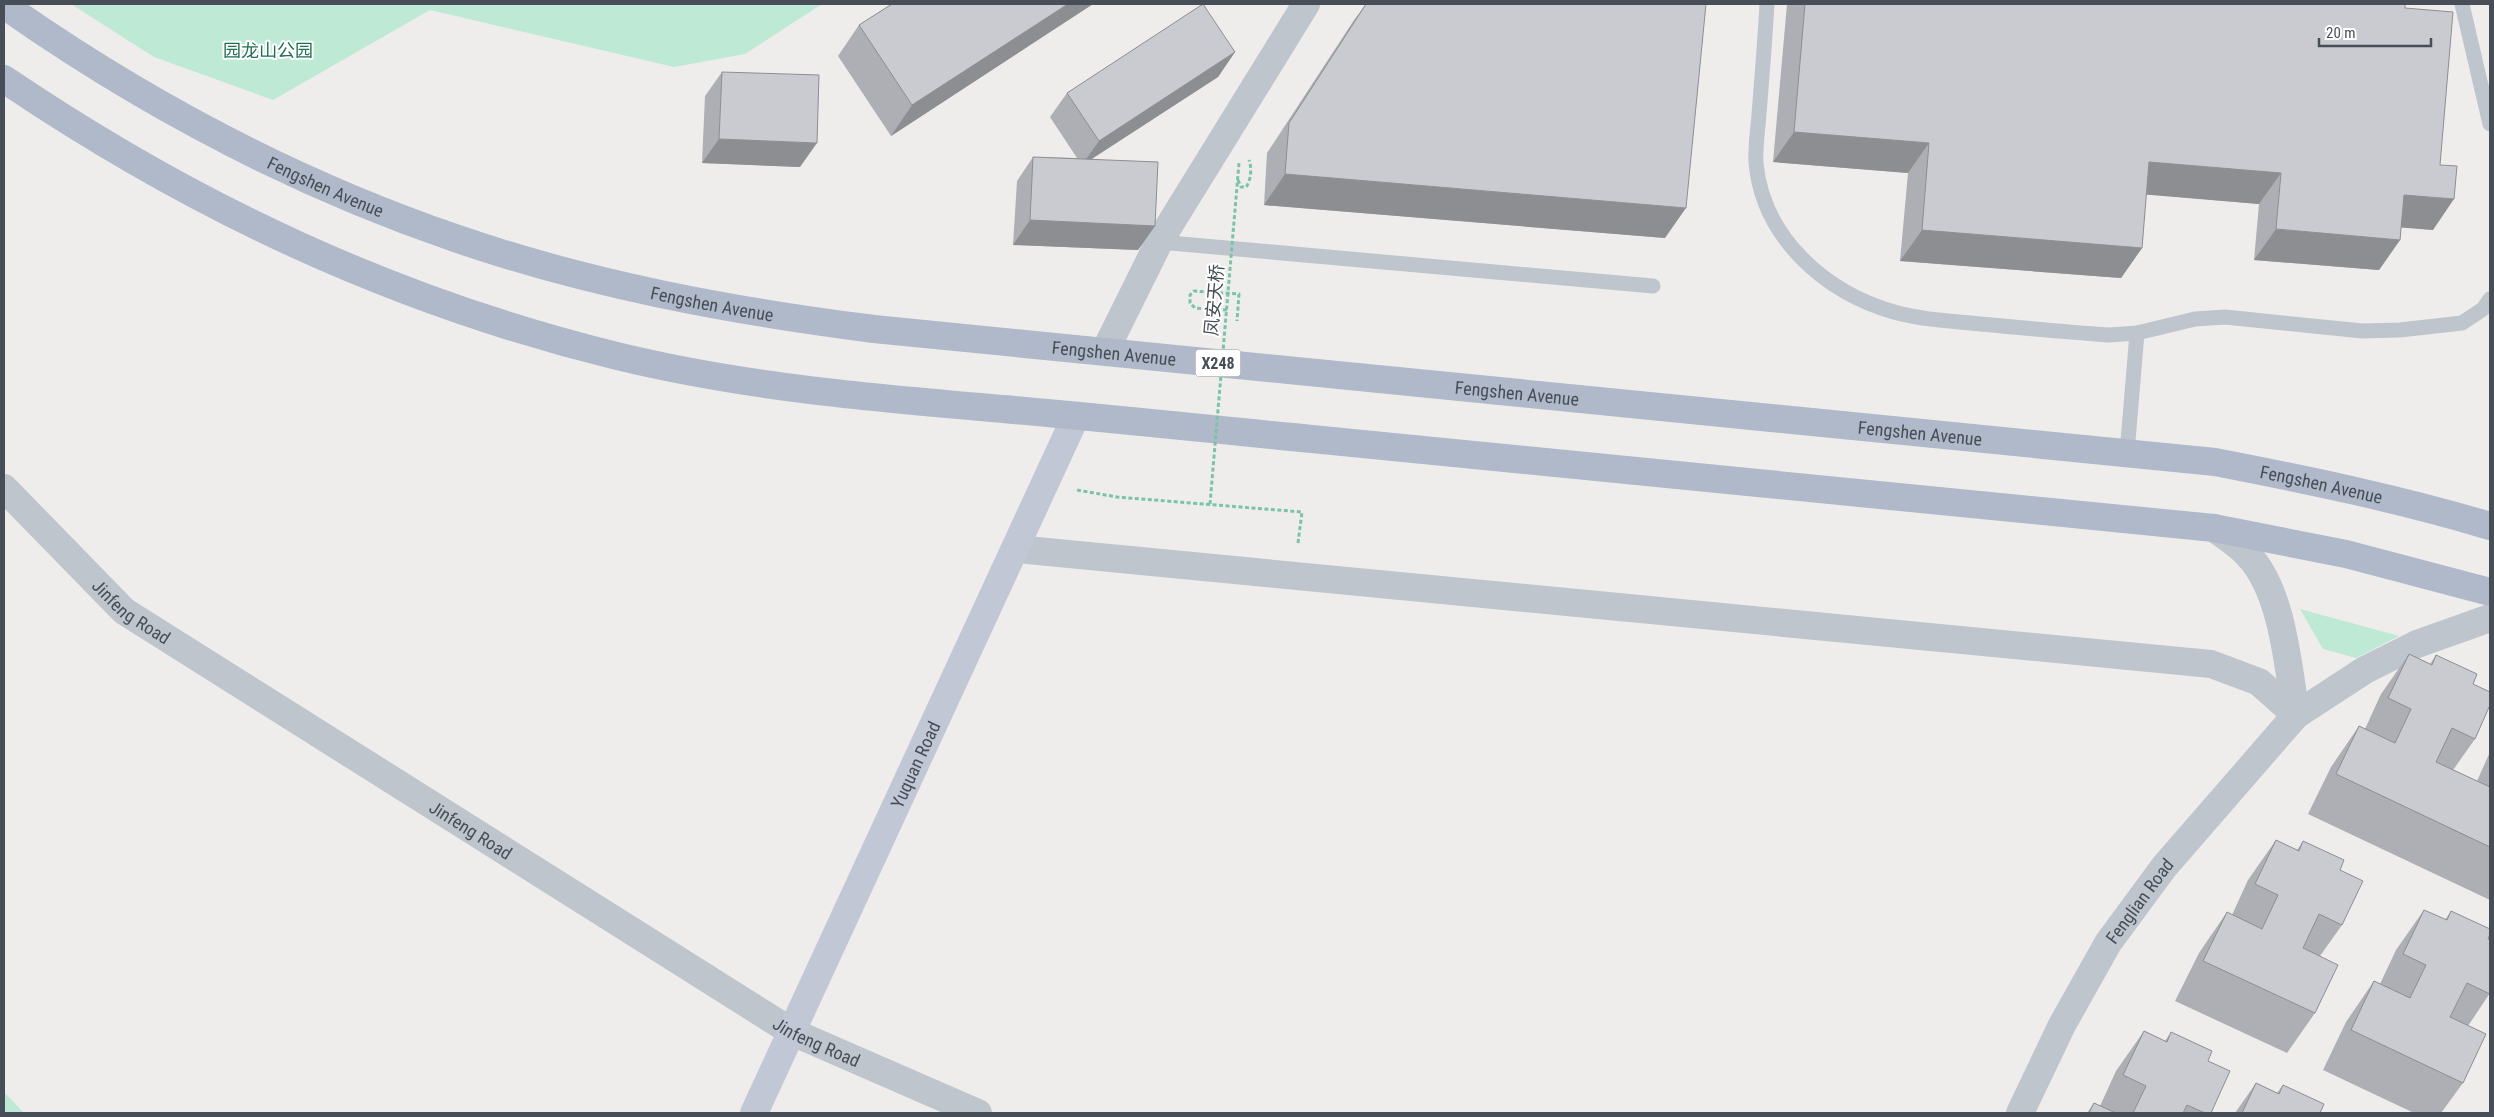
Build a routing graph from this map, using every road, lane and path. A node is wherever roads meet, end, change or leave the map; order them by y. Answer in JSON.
{"nodes":[{"id":1,"x":1306,"y":4,"type":"edge"},
{"id":2,"x":1767,"y":4,"type":"edge"},
{"id":3,"x":2462,"y":4,"type":"edge"},
{"id":4,"x":4,"y":5,"type":"edge"},
{"id":5,"x":4,"y":79,"type":"edge"},
{"id":6,"x":2490,"y":124,"type":"edge"},
{"id":7,"x":1240,"y":163,"type":"dead end"},
{"id":8,"x":1159,"y":242,"type":"junction"},
{"id":9,"x":1653,"y":286,"type":"dead end"},
{"id":10,"x":2488,"y":308,"type":"edge"},
{"id":11,"x":1227,"y":310,"type":"junction"},
{"id":12,"x":1237,"y":321,"type":"dead end"},
{"id":13,"x":2137,"y":333,"type":"junction"},
{"id":14,"x":1105,"y":351,"type":"junction"},
{"id":15,"x":1076,"y":416,"type":"junction"},
{"id":16,"x":2126,"y":453,"type":"junction"},
{"id":17,"x":4,"y":488,"type":"edge"},
{"id":18,"x":1117,"y":497,"type":"dead end"},
{"id":19,"x":1210,"y":504,"type":"junction"},
{"id":20,"x":1302,"y":512,"type":"dead end"},
{"id":21,"x":2490,"y":526,"type":"edge"},
{"id":22,"x":2214,"y":528,"type":"junction"},
{"id":23,"x":1016,"y":549,"type":"junction"},
{"id":24,"x":2490,"y":592,"type":"edge"},
{"id":25,"x":2490,"y":618,"type":"edge"},
{"id":26,"x":2296,"y":715,"type":"junction"},
{"id":27,"x":792,"y":1032,"type":"junction"},
{"id":28,"x":754,"y":1113,"type":"edge"},
{"id":29,"x":978,"y":1113,"type":"edge"},
{"id":30,"x":2020,"y":1113,"type":"edge"}],
"edges":[{"from":1,"to":8,"type":"street"},
{"from":2,"to":13,"type":"lane"},
{"from":3,"to":6,"type":"lane"},
{"from":4,"to":14,"type":"main road","name":"Fengshen Avenue","number":"X248"},
{"from":5,"to":15,"type":"main road"},
{"from":7,"to":11,"type":"path","name":"凤安天桥","bridge":true},
{"from":8,"to":9,"type":"lane"},
{"from":8,"to":14,"type":"street"},
{"from":10,"to":13,"type":"lane"},
{"from":11,"to":12,"type":"path"},
{"from":11,"to":19,"type":"path","name":"凤安天桥","bridge":true},
{"from":13,"to":16,"type":"lane"},
{"from":14,"to":16,"type":"main road","name":"Fengshen Avenue","number":"X248"},
{"from":15,"to":22,"type":"main road"},
{"from":15,"to":23,"type":"street","name":"Yuquan Road"},
{"from":16,"to":21,"type":"main road","name":"Fengshen Avenue","number":"X248"},
{"from":17,"to":27,"type":"street","name":"Jinfeng Road"},
{"from":18,"to":19,"type":"path"},
{"from":19,"to":20,"type":"path"},
{"from":22,"to":24,"type":"main road"},
{"from":22,"to":26,"type":"street"},
{"from":23,"to":26,"type":"street"},
{"from":23,"to":27,"type":"street","name":"Yuquan Road"},
{"from":25,"to":26,"type":"street","name":"Fenglian Road"},
{"from":26,"to":30,"type":"street","name":"Fenglian Road"},
{"from":27,"to":28,"type":"street","name":"Yuquan Road"},
{"from":27,"to":29,"type":"street","name":"Jinfeng Road"}]}
